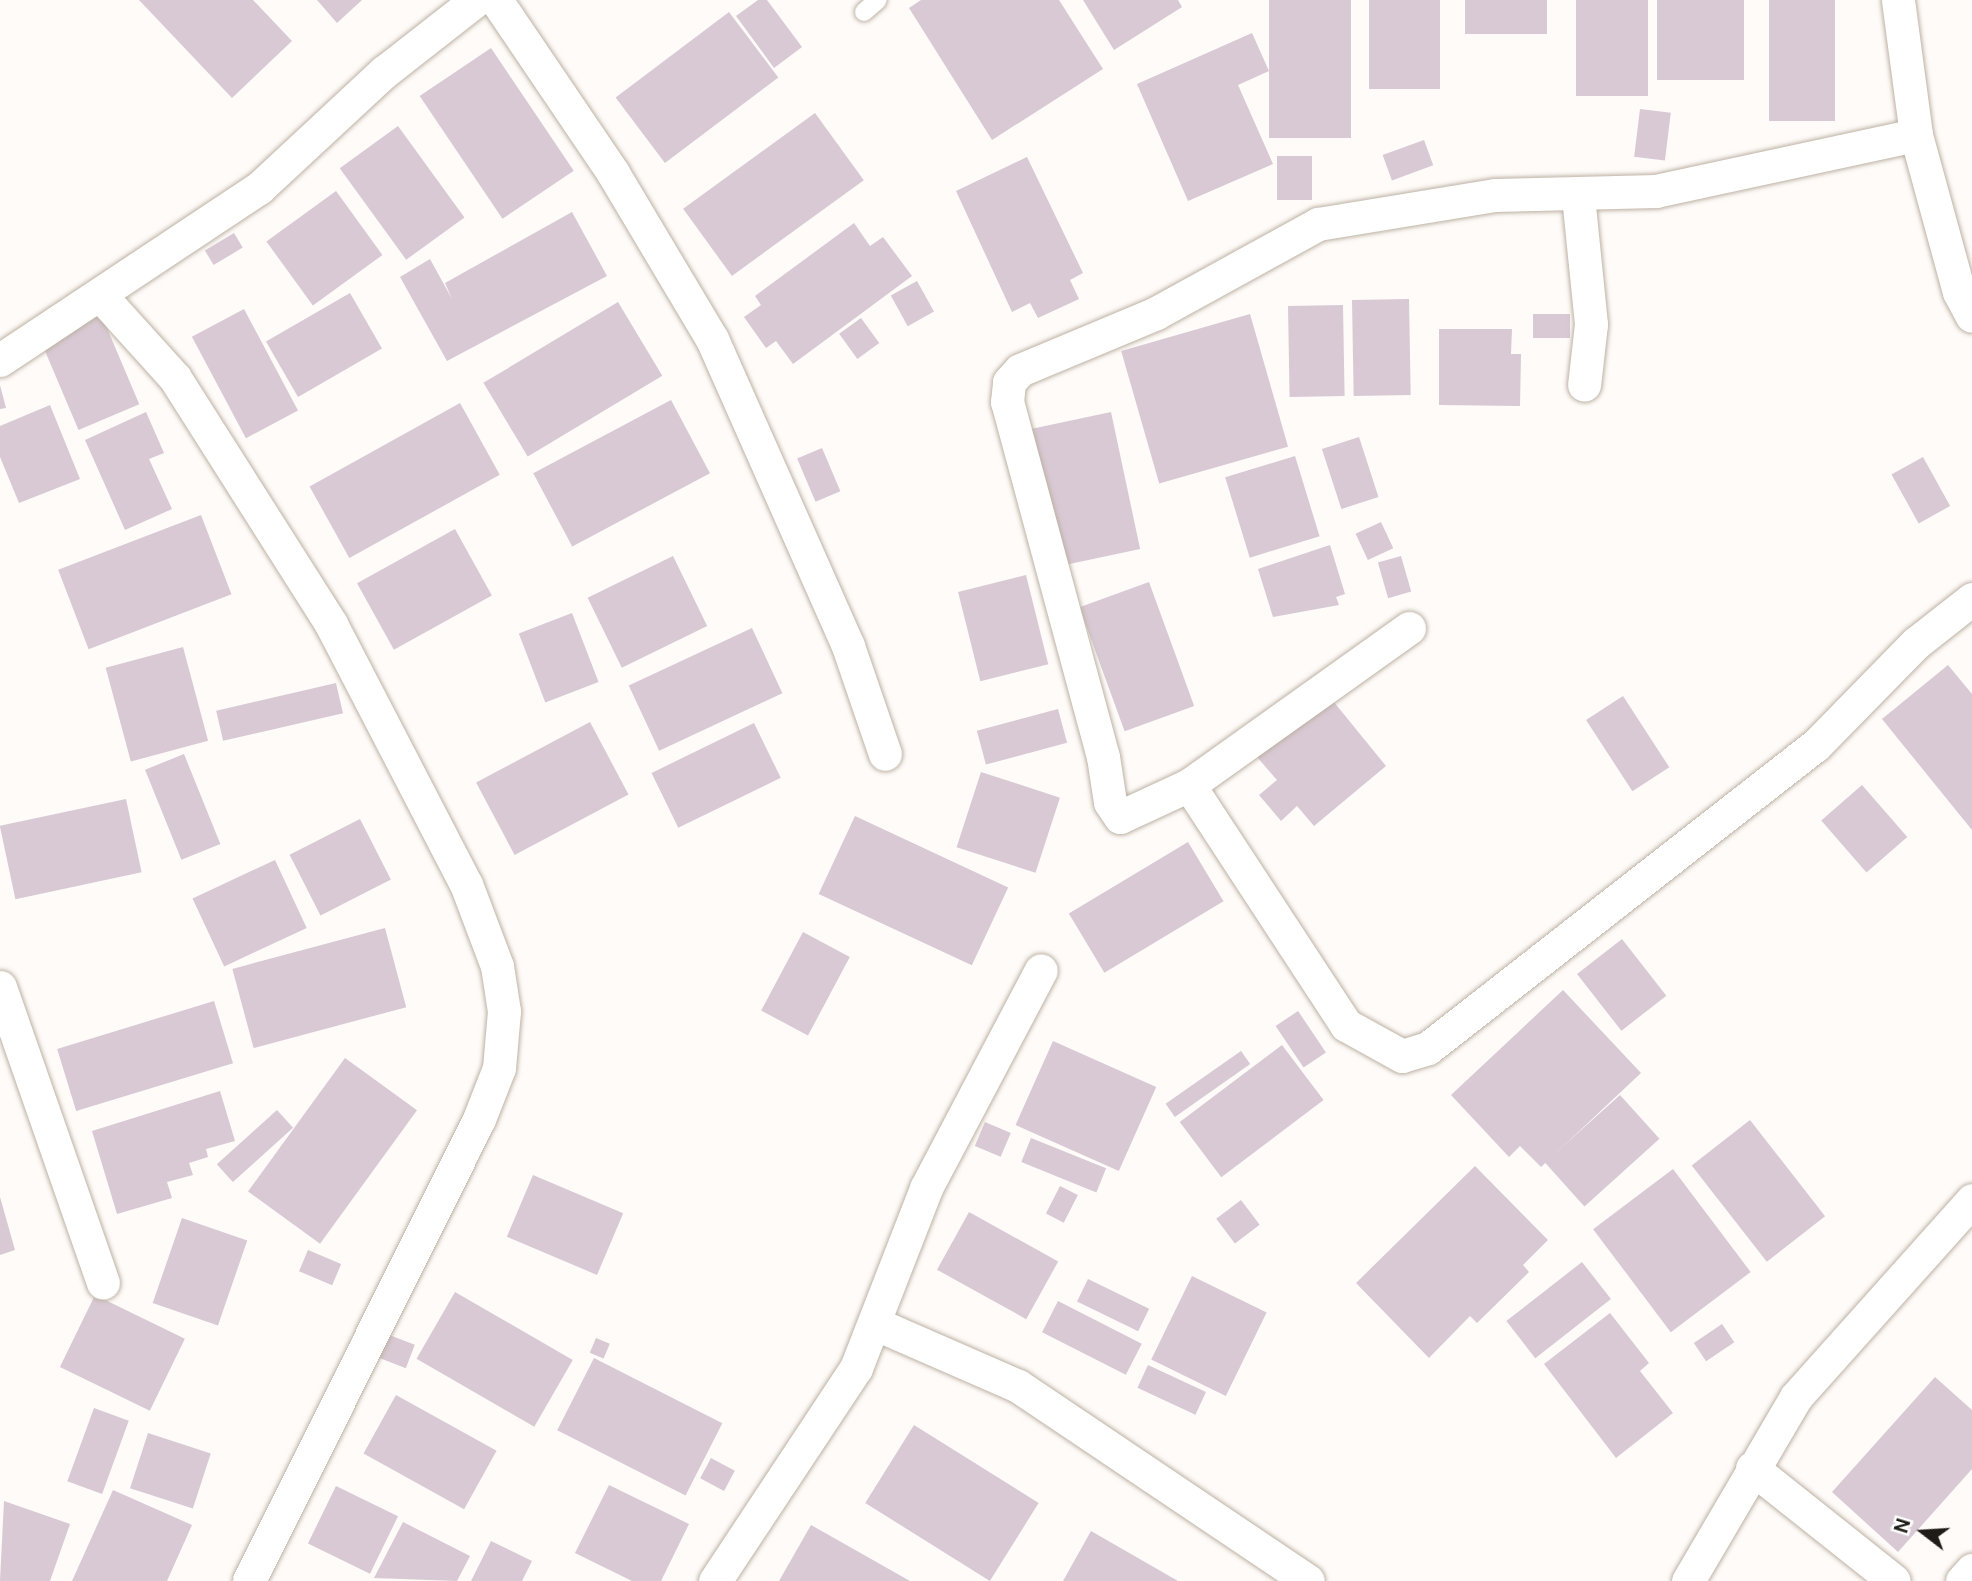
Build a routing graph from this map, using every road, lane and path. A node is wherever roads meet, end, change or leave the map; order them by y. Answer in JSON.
{"nodes":[{"id":1,"x":476,"y":0,"type":"edge"},
{"id":2,"x":496,"y":0,"type":"edge"},
{"id":3,"x":878,"y":0,"type":"edge"},
{"id":4,"x":1898,"y":0,"type":"edge"},
{"id":5,"x":864,"y":12,"type":"dead end"},
{"id":6,"x":1916,"y":135,"type":"junction"},
{"id":7,"x":1578,"y":196,"type":"junction"},
{"id":8,"x":101,"y":296,"type":"junction"},
{"id":9,"x":1972,"y":316,"type":"edge"},
{"id":10,"x":0,"y":360,"type":"edge"},
{"id":11,"x":1584,"y":385,"type":"dead end"},
{"id":12,"x":1972,"y":599,"type":"edge"},
{"id":13,"x":1409,"y":628,"type":"dead end"},
{"id":14,"x":885,"y":754,"type":"dead end"},
{"id":15,"x":1189,"y":785,"type":"junction"},
{"id":16,"x":1041,"y":970,"type":"dead end"},
{"id":17,"x":0,"y":987,"type":"edge"},
{"id":18,"x":1972,"y":1199,"type":"edge"},
{"id":19,"x":103,"y":1283,"type":"dead end"},
{"id":20,"x":876,"y":1324,"type":"junction"},
{"id":21,"x":1752,"y":1468,"type":"junction"},
{"id":22,"x":1972,"y":1570,"type":"edge"},
{"id":23,"x":249,"y":1581,"type":"edge"},
{"id":24,"x":715,"y":1581,"type":"edge"},
{"id":25,"x":1308,"y":1581,"type":"edge"},
{"id":26,"x":1688,"y":1581,"type":"edge"},
{"id":27,"x":1894,"y":1581,"type":"edge"},
{"id":28,"x":1962,"y":1581,"type":"edge"}],
"edges":[{"from":1,"to":8,"type":"street"},
{"from":2,"to":14,"type":"street"},
{"from":3,"to":5,"type":"lane"},
{"from":4,"to":6,"type":"street"},
{"from":6,"to":7,"type":"street"},
{"from":6,"to":9,"type":"street"},
{"from":7,"to":11,"type":"street"},
{"from":7,"to":15,"type":"street"},
{"from":8,"to":10,"type":"street"},
{"from":8,"to":23,"type":"street"},
{"from":12,"to":15,"type":"street"},
{"from":13,"to":15,"type":"street"},
{"from":16,"to":20,"type":"street"},
{"from":17,"to":19,"type":"street"},
{"from":18,"to":21,"type":"street"},
{"from":20,"to":24,"type":"street"},
{"from":20,"to":25,"type":"street"},
{"from":21,"to":26,"type":"street"},
{"from":21,"to":27,"type":"street"},
{"from":22,"to":28,"type":"street"}]}
